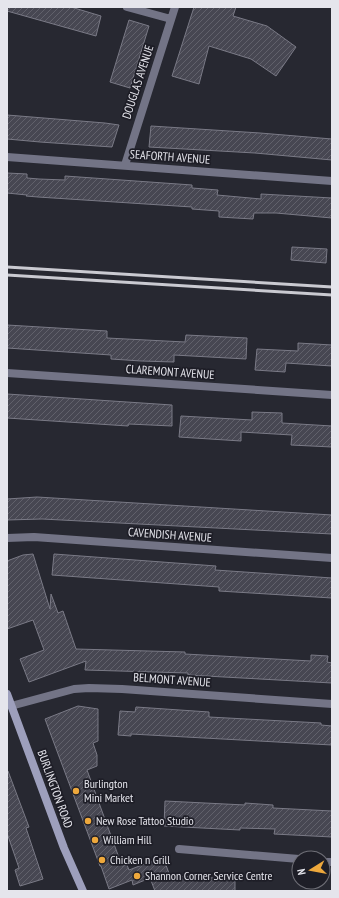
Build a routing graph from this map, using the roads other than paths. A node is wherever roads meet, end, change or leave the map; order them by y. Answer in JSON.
{"nodes":[{"id":1,"x":127,"y":7,"type":"edge"},
{"id":2,"x":175,"y":7,"type":"edge"},
{"id":3,"x":171,"y":19,"type":"junction"},
{"id":4,"x":7,"y":157,"type":"edge"},
{"id":5,"x":125,"y":165,"type":"junction"},
{"id":6,"x":332,"y":181,"type":"edge"},
{"id":7,"x":7,"y":373,"type":"edge"},
{"id":8,"x":332,"y":395,"type":"edge"},
{"id":9,"x":7,"y":538,"type":"edge"},
{"id":10,"x":332,"y":558,"type":"edge"},
{"id":11,"x":7,"y":694,"type":"edge"},
{"id":12,"x":332,"y":704,"type":"edge"},
{"id":13,"x":11,"y":706,"type":"junction"},
{"id":14,"x":179,"y":849,"type":"dead end"},
{"id":15,"x":291,"y":858,"type":"edge"},
{"id":16,"x":83,"y":891,"type":"edge"}],
"edges":[{"from":1,"to":3,"type":"street"},
{"from":2,"to":3,"type":"street","name":"DOUGLAS AVENUE"},
{"from":3,"to":5,"type":"street","name":"DOUGLAS AVENUE"},
{"from":4,"to":5,"type":"street","name":"SEAFORTH AVENUE"},
{"from":5,"to":6,"type":"street","name":"SEAFORTH AVENUE"},
{"from":7,"to":8,"type":"street","name":"CLAREMONT AVENUE"},
{"from":9,"to":10,"type":"street","name":"CAVENDISH AVENUE"},
{"from":11,"to":13,"type":"main road","name":"BURLINGTON ROAD"},
{"from":12,"to":13,"type":"street","name":"BELMONT AVENUE"},
{"from":13,"to":16,"type":"main road","name":"BURLINGTON ROAD"},
{"from":14,"to":15,"type":"street"}]}
